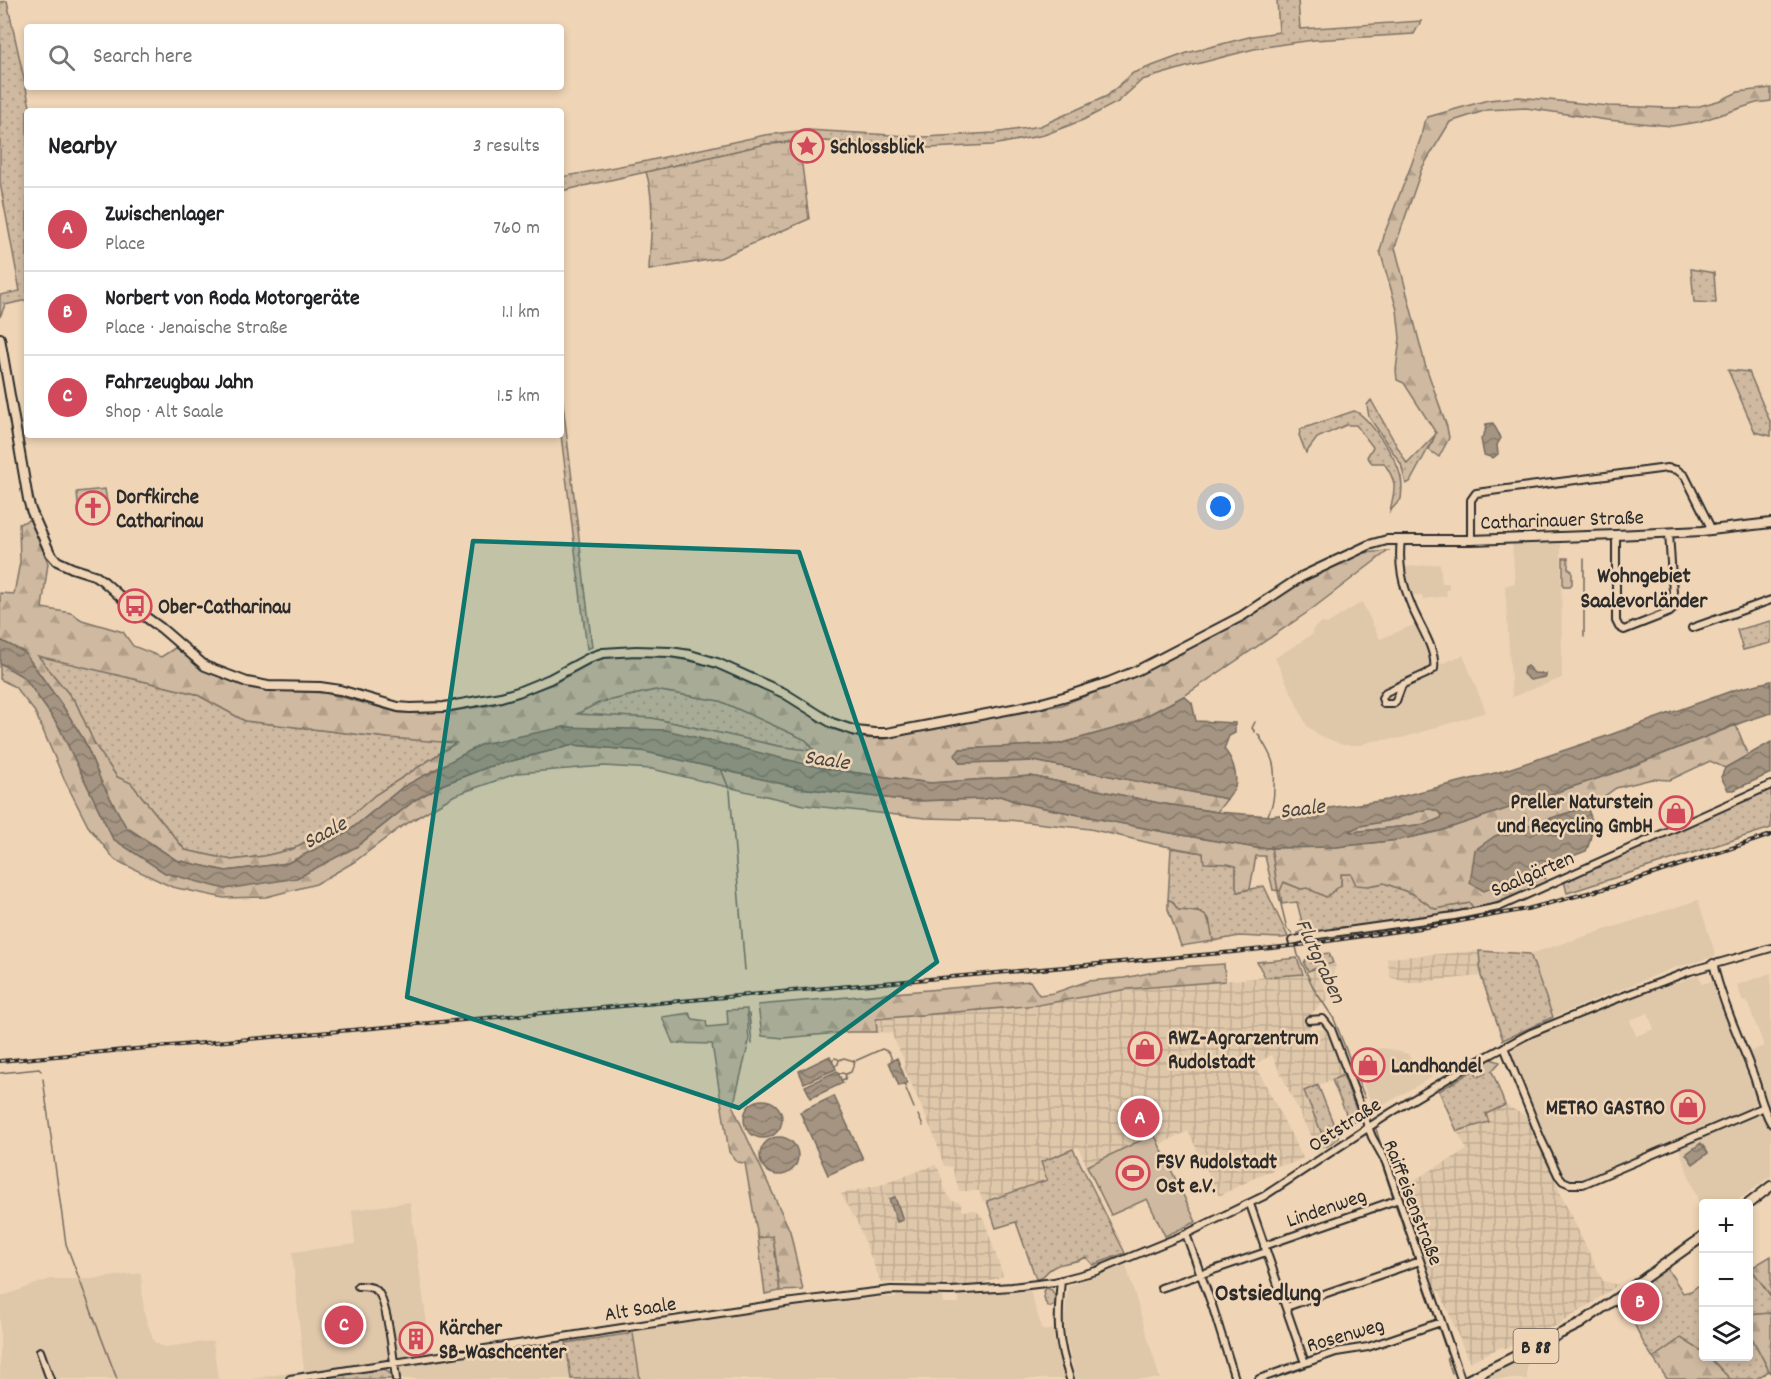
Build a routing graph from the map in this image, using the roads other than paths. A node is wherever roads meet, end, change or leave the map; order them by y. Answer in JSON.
{"nodes":[{"id":1,"x":0,"y":338,"type":"edge"},
{"id":2,"x":1771,"y":523,"type":"edge"},
{"id":3,"x":1712,"y":530,"type":"junction"},
{"id":4,"x":1669,"y":533,"type":"junction"},
{"id":5,"x":1616,"y":535,"type":"junction"},
{"id":6,"x":1401,"y":538,"type":"junction"},
{"id":7,"x":1471,"y":540,"type":"junction"},
{"id":8,"x":1771,"y":600,"type":"edge"},
{"id":9,"x":1692,"y":628,"type":"dead end"},
{"id":10,"x":1402,"y":685,"type":"dead end"},
{"id":11,"x":1771,"y":785,"type":"edge"},
{"id":12,"x":1294,"y":940,"type":"dead end"},
{"id":13,"x":1771,"y":948,"type":"edge"},
{"id":14,"x":1713,"y":963,"type":"junction"},
{"id":15,"x":1310,"y":1020,"type":"dead end"},
{"id":16,"x":1504,"y":1047,"type":"junction"},
{"id":17,"x":1764,"y":1107,"type":"junction"},
{"id":18,"x":1771,"y":1123,"type":"edge"},
{"id":19,"x":1368,"y":1127,"type":"junction"},
{"id":20,"x":1771,"y":1186,"type":"edge"},
{"id":21,"x":1399,"y":1199,"type":"junction"},
{"id":22,"x":1753,"y":1199,"type":"edge"},
{"id":23,"x":1250,"y":1204,"type":"junction"},
{"id":24,"x":1186,"y":1234,"type":"junction"},
{"id":25,"x":1699,"y":1240,"type":"edge"},
{"id":26,"x":1265,"y":1249,"type":"junction"},
{"id":27,"x":1420,"y":1261,"type":"junction"},
{"id":28,"x":1200,"y":1274,"type":"junction"},
{"id":29,"x":1061,"y":1280,"type":"junction"},
{"id":30,"x":358,"y":1286,"type":"dead end"},
{"id":31,"x":1161,"y":1288,"type":"dead end"},
{"id":32,"x":891,"y":1290,"type":"joint"},
{"id":33,"x":1286,"y":1307,"type":"junction"},
{"id":34,"x":1441,"y":1322,"type":"junction"},
{"id":35,"x":40,"y":1351,"type":"dead end"},
{"id":36,"x":394,"y":1363,"type":"junction"},
{"id":37,"x":1305,"y":1363,"type":"junction"},
{"id":38,"x":50,"y":1379,"type":"edge"},
{"id":39,"x":290,"y":1379,"type":"edge"},
{"id":40,"x":396,"y":1379,"type":"edge"},
{"id":41,"x":1070,"y":1379,"type":"edge"},
{"id":42,"x":1235,"y":1379,"type":"edge"},
{"id":43,"x":1259,"y":1379,"type":"edge"},
{"id":44,"x":1461,"y":1379,"type":"edge"},
{"id":45,"x":1469,"y":1379,"type":"edge"}],
"edges":[{"from":1,"to":6,"type":"main road","name":"Catharinauer Straße"},
{"from":2,"to":3,"type":"main road","name":"Catharinauer Straße"},
{"from":3,"to":4,"type":"main road","name":"Catharinauer Straße"},
{"from":3,"to":7,"type":"street"},
{"from":4,"to":5,"type":"main road","name":"Catharinauer Straße"},
{"from":4,"to":5,"type":"street"},
{"from":5,"to":7,"type":"main road","name":"Catharinauer Straße"},
{"from":6,"to":7,"type":"main road","name":"Catharinauer Straße"},
{"from":6,"to":10,"type":"street"},
{"from":8,"to":9,"type":"street"},
{"from":11,"to":12,"type":"street","name":"Saalgärten"},
{"from":13,"to":14,"type":"street","name":"Oststraße"},
{"from":14,"to":16,"type":"street","name":"Oststraße"},
{"from":14,"to":17,"type":"street"},
{"from":15,"to":19,"type":"street","name":"Raiffeisenstraße"},
{"from":16,"to":17,"type":"street"},
{"from":16,"to":19,"type":"street","name":"Oststraße"},
{"from":17,"to":18,"type":"street"},
{"from":19,"to":21,"type":"street","name":"Raiffeisenstraße"},
{"from":19,"to":23,"type":"street","name":"Oststraße"},
{"from":20,"to":22,"type":"main road"},
{"from":21,"to":26,"type":"street","name":"Lindenweg"},
{"from":21,"to":27,"type":"street","name":"Raiffeisenstraße"},
{"from":23,"to":24,"type":"street","name":"Oststraße"},
{"from":23,"to":26,"type":"street"},
{"from":24,"to":28,"type":"street"},
{"from":24,"to":29,"type":"street","name":"Oststraße"},
{"from":25,"to":45,"type":"main road","number":"B 88"},
{"from":26,"to":28,"type":"street","name":"Lindenweg"},
{"from":26,"to":33,"type":"street"},
{"from":27,"to":33,"type":"street"},
{"from":27,"to":34,"type":"street","name":"Raiffeisenstraße"},
{"from":28,"to":31,"type":"street","name":"Lindenweg"},
{"from":28,"to":42,"type":"street"},
{"from":29,"to":32,"type":"street","name":"Oststraße"},
{"from":29,"to":41,"type":"street"},
{"from":30,"to":36,"type":"street"},
{"from":32,"to":36,"type":"street","name":"Alt Saale"},
{"from":33,"to":37,"type":"street"},
{"from":34,"to":37,"type":"street","name":"Rosenweg"},
{"from":34,"to":44,"type":"street","name":"Raiffeisenstraße"},
{"from":35,"to":38,"type":"street"},
{"from":36,"to":39,"type":"street","name":"Alt Saale"},
{"from":36,"to":40,"type":"street"},
{"from":37,"to":43,"type":"street","name":"Rosenweg"}]}
